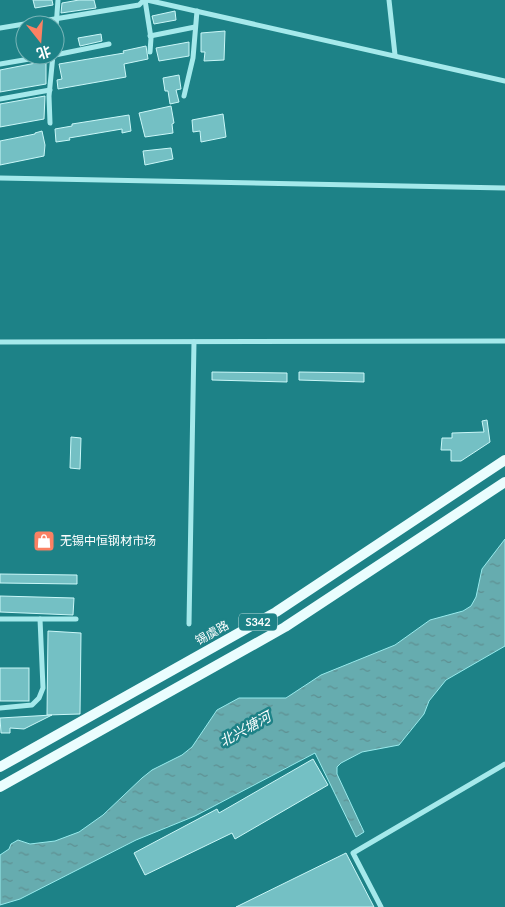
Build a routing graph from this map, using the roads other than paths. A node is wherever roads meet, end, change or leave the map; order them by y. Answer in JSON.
{"nodes":[{"id":1,"x":58,"y":0,"type":"edge"},
{"id":2,"x":145,"y":0,"type":"edge"},
{"id":3,"x":389,"y":0,"type":"edge"},
{"id":4,"x":197,"y":11,"type":"junction"},
{"id":5,"x":56,"y":15,"type":"edge"},
{"id":6,"x":65,"y":16,"type":"edge"},
{"id":7,"x":15,"y":25,"type":"edge"},
{"id":8,"x":0,"y":28,"type":"edge"},
{"id":9,"x":195,"y":28,"type":"junction"},
{"id":10,"x":150,"y":36,"type":"junction"},
{"id":11,"x":109,"y":44,"type":"dead end"},
{"id":12,"x":150,"y":52,"type":"dead end"},
{"id":13,"x":65,"y":53,"type":"edge"},
{"id":14,"x":395,"y":55,"type":"junction"},
{"id":15,"x":15,"y":62,"type":"edge"},
{"id":16,"x":0,"y":64,"type":"edge"},
{"id":17,"x":53,"y":65,"type":"edge"},
{"id":18,"x":505,"y":80,"type":"edge"},
{"id":19,"x":50,"y":90,"type":"junction"},
{"id":20,"x":184,"y":96,"type":"dead end"},
{"id":21,"x":0,"y":99,"type":"edge"},
{"id":22,"x":50,"y":124,"type":"dead end"},
{"id":23,"x":0,"y":178,"type":"edge"},
{"id":24,"x":505,"y":188,"type":"edge"},
{"id":25,"x":505,"y":341,"type":"edge"},
{"id":26,"x":0,"y":342,"type":"edge"},
{"id":27,"x":194,"y":342,"type":"junction"},
{"id":28,"x":505,"y":460,"type":"edge"},
{"id":29,"x":505,"y":482,"type":"edge"},
{"id":30,"x":40,"y":619,"type":"junction"},
{"id":31,"x":76,"y":619,"type":"dead end"},
{"id":32,"x":0,"y":620,"type":"edge"},
{"id":33,"x":190,"y":624,"type":"dead end"},
{"id":34,"x":0,"y":708,"type":"edge"},
{"id":35,"x":505,"y":764,"type":"edge"},
{"id":36,"x":0,"y":767,"type":"edge"},
{"id":37,"x":0,"y":787,"type":"edge"},
{"id":38,"x":381,"y":907,"type":"edge"}],
"edges":[{"from":1,"to":5,"type":"street"},
{"from":2,"to":4,"type":"street"},
{"from":2,"to":6,"type":"street"},
{"from":2,"to":10,"type":"street"},
{"from":3,"to":14,"type":"street"},
{"from":4,"to":9,"type":"street"},
{"from":4,"to":14,"type":"street"},
{"from":7,"to":8,"type":"street"},
{"from":9,"to":10,"type":"street"},
{"from":9,"to":20,"type":"street"},
{"from":10,"to":12,"type":"street"},
{"from":11,"to":13,"type":"street"},
{"from":14,"to":18,"type":"street"},
{"from":15,"to":16,"type":"street"},
{"from":17,"to":19,"type":"street"},
{"from":19,"to":21,"type":"street"},
{"from":19,"to":22,"type":"street"},
{"from":23,"to":24,"type":"street"},
{"from":25,"to":27,"type":"street"},
{"from":26,"to":27,"type":"street"},
{"from":27,"to":33,"type":"street"},
{"from":28,"to":36,"type":"main road","name":"锡虞路","number":"S342"},
{"from":29,"to":37,"type":"main road","number":"S342"},
{"from":30,"to":31,"type":"street"},
{"from":30,"to":32,"type":"street"},
{"from":30,"to":34,"type":"street"},
{"from":35,"to":38,"type":"street"}]}
